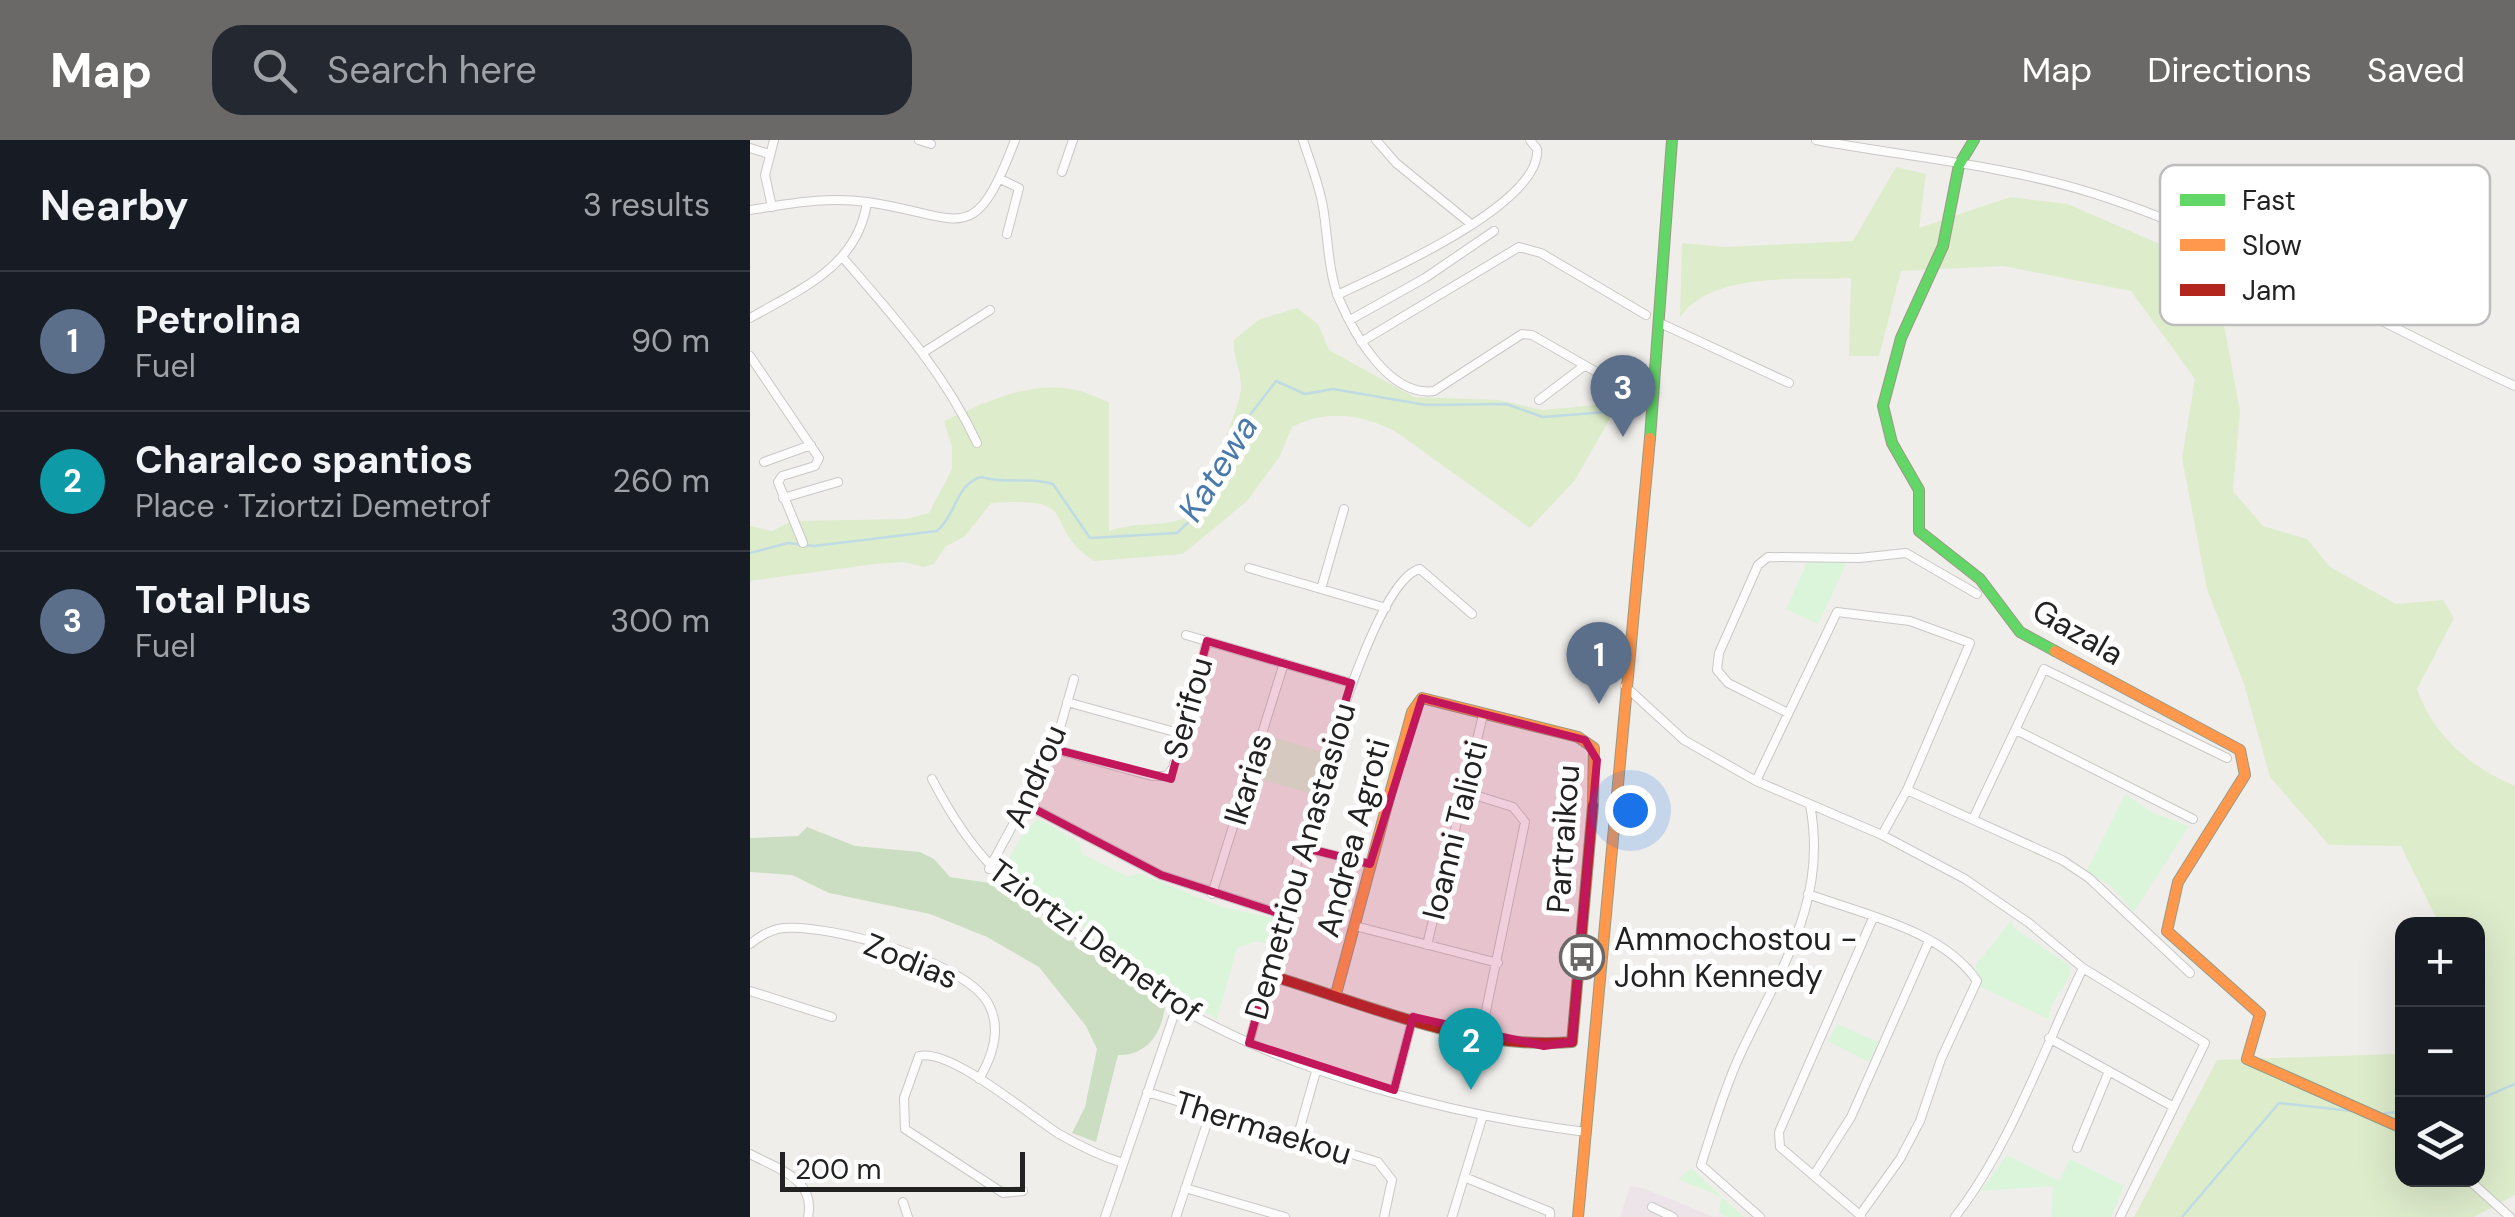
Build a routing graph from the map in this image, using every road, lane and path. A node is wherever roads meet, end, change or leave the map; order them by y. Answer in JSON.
{"nodes":[{"id":1,"x":774,"y":140,"type":"edge"},
{"id":2,"x":920,"y":140,"type":"edge"},
{"id":3,"x":1015,"y":140,"type":"edge"},
{"id":4,"x":1073,"y":140,"type":"edge"},
{"id":5,"x":1303,"y":140,"type":"edge"},
{"id":6,"x":1376,"y":140,"type":"edge"},
{"id":7,"x":1530,"y":140,"type":"edge"},
{"id":8,"x":1676,"y":140,"type":"edge"},
{"id":9,"x":1816,"y":140,"type":"edge"},
{"id":10,"x":1974,"y":140,"type":"edge"},
{"id":11,"x":931,"y":144,"type":"dead end"},
{"id":12,"x":1856,"y":144,"type":"edge"},
{"id":13,"x":750,"y":148,"type":"edge"},
{"id":14,"x":769,"y":154,"type":"junction"},
{"id":15,"x":1959,"y":165,"type":"junction"},
{"id":16,"x":1062,"y":172,"type":"dead end"},
{"id":17,"x":1000,"y":178,"type":"junction"},
{"id":18,"x":868,"y":202,"type":"junction"},
{"id":19,"x":772,"y":207,"type":"junction"},
{"id":20,"x":750,"y":210,"type":"edge"},
{"id":21,"x":2160,"y":218,"type":"edge"},
{"id":22,"x":1472,"y":224,"type":"junction"},
{"id":23,"x":1494,"y":231,"type":"dead end"},
{"id":24,"x":1007,"y":234,"type":"dead end"},
{"id":25,"x":844,"y":259,"type":"junction"},
{"id":26,"x":1338,"y":295,"type":"junction"},
{"id":27,"x":990,"y":310,"type":"dead end"},
{"id":28,"x":1646,"y":315,"type":"dead end"},
{"id":29,"x":750,"y":318,"type":"edge"},
{"id":30,"x":1350,"y":320,"type":"junction"},
{"id":31,"x":1660,"y":323,"type":"junction"},
{"id":32,"x":2391,"y":325,"type":"edge"},
{"id":33,"x":1361,"y":342,"type":"junction"},
{"id":34,"x":924,"y":352,"type":"junction"},
{"id":35,"x":750,"y":356,"type":"edge"},
{"id":36,"x":1584,"y":366,"type":"junction"},
{"id":37,"x":1614,"y":382,"type":"dead end"},
{"id":38,"x":1789,"y":383,"type":"dead end"},
{"id":39,"x":2515,"y":386,"type":"edge"},
{"id":40,"x":1539,"y":400,"type":"dead end"},
{"id":41,"x":977,"y":443,"type":"dead end"},
{"id":42,"x":811,"y":445,"type":"junction"},
{"id":43,"x":764,"y":462,"type":"dead end"},
{"id":44,"x":838,"y":482,"type":"dead end"},
{"id":45,"x":783,"y":498,"type":"junction"},
{"id":46,"x":1344,"y":509,"type":"dead end"},
{"id":47,"x":803,"y":543,"type":"dead end"},
{"id":48,"x":1249,"y":568,"type":"dead end"},
{"id":49,"x":1321,"y":589,"type":"junction"},
{"id":50,"x":1977,"y":594,"type":"dead end"},
{"id":51,"x":1386,"y":608,"type":"junction"},
{"id":52,"x":1472,"y":614,"type":"dead end"},
{"id":53,"x":1186,"y":636,"type":"dead end"},
{"id":54,"x":1207,"y":642,"type":"junction"},
{"id":55,"x":1284,"y":663,"type":"junction"},
{"id":56,"x":1074,"y":679,"type":"dead end"},
{"id":57,"x":1351,"y":683,"type":"junction"},
{"id":58,"x":1625,"y":686,"type":"junction"},
{"id":59,"x":1067,"y":702,"type":"junction"},
{"id":60,"x":1788,"y":713,"type":"junction"},
{"id":61,"x":1483,"y":715,"type":"junction"},
{"id":62,"x":2016,"y":730,"type":"junction"},
{"id":63,"x":1182,"y":734,"type":"junction"},
{"id":64,"x":1054,"y":749,"type":"junction"},
{"id":65,"x":2226,"y":758,"type":"dead end"},
{"id":66,"x":932,"y":779,"type":"dead end"},
{"id":67,"x":1756,"y":781,"type":"junction"},
{"id":68,"x":1908,"y":790,"type":"junction"},
{"id":69,"x":1465,"y":792,"type":"junction"},
{"id":70,"x":1027,"y":805,"type":"junction"},
{"id":71,"x":1810,"y":805,"type":"junction"},
{"id":72,"x":2193,"y":819,"type":"dead end"},
{"id":73,"x":1973,"y":820,"type":"junction"},
{"id":74,"x":1882,"y":834,"type":"junction"},
{"id":75,"x":1302,"y":847,"type":"junction"},
{"id":76,"x":1370,"y":864,"type":"junction"},
{"id":77,"x":989,"y":868,"type":"junction"},
{"id":78,"x":1212,"y":894,"type":"junction"},
{"id":79,"x":1808,"y":894,"type":"junction"},
{"id":80,"x":1284,"y":915,"type":"junction"},
{"id":81,"x":1873,"y":918,"type":"junction"},
{"id":82,"x":1355,"y":926,"type":"junction"},
{"id":83,"x":1929,"y":941,"type":"junction"},
{"id":84,"x":750,"y":944,"type":"edge"},
{"id":85,"x":1427,"y":945,"type":"junction"},
{"id":86,"x":1498,"y":962,"type":"junction"},
{"id":87,"x":2083,"y":968,"type":"junction"},
{"id":88,"x":2190,"y":973,"type":"dead end"},
{"id":89,"x":1269,"y":975,"type":"junction"},
{"id":90,"x":750,"y":991,"type":"edge"},
{"id":91,"x":1336,"y":994,"type":"junction"},
{"id":92,"x":1177,"y":1006,"type":"junction"},
{"id":93,"x":832,"y":1017,"type":"dead end"},
{"id":94,"x":1414,"y":1017,"type":"junction"},
{"id":95,"x":1481,"y":1034,"type":"junction"},
{"id":96,"x":2049,"y":1038,"type":"junction"},
{"id":97,"x":1249,"y":1043,"type":"junction"},
{"id":98,"x":1317,"y":1068,"type":"junction"},
{"id":99,"x":2110,"y":1071,"type":"junction"},
{"id":100,"x":978,"y":1079,"type":"junction"},
{"id":101,"x":1394,"y":1090,"type":"junction"},
{"id":102,"x":1147,"y":1092,"type":"junction"},
{"id":103,"x":2172,"y":1106,"type":"junction"},
{"id":104,"x":1210,"y":1114,"type":"junction"},
{"id":105,"x":1483,"y":1115,"type":"junction"},
{"id":106,"x":2395,"y":1125,"type":"edge"},
{"id":107,"x":1586,"y":1132,"type":"junction"},
{"id":108,"x":1297,"y":1138,"type":"junction"},
{"id":109,"x":2077,"y":1148,"type":"dead end"},
{"id":110,"x":751,"y":1157,"type":"edge"},
{"id":111,"x":1122,"y":1163,"type":"junction"},
{"id":112,"x":1814,"y":1174,"type":"junction"},
{"id":113,"x":1464,"y":1177,"type":"junction"},
{"id":114,"x":2477,"y":1187,"type":"edge"},
{"id":115,"x":1185,"y":1188,"type":"junction"},
{"id":116,"x":1024,"y":1191,"type":"dead end"},
{"id":117,"x":903,"y":1202,"type":"dead end"},
{"id":118,"x":1652,"y":1208,"type":"dead end"},
{"id":119,"x":1861,"y":1216,"type":"edge"},
{"id":120,"x":808,"y":1217,"type":"edge"},
{"id":121,"x":908,"y":1217,"type":"edge"},
{"id":122,"x":1105,"y":1217,"type":"edge"},
{"id":123,"x":1176,"y":1217,"type":"edge"},
{"id":124,"x":1285,"y":1217,"type":"edge"},
{"id":125,"x":1384,"y":1217,"type":"edge"},
{"id":126,"x":1452,"y":1217,"type":"edge"},
{"id":127,"x":1550,"y":1217,"type":"edge"},
{"id":128,"x":1578,"y":1217,"type":"edge"},
{"id":129,"x":1672,"y":1217,"type":"edge"},
{"id":130,"x":1760,"y":1217,"type":"edge"},
{"id":131,"x":1954,"y":1217,"type":"edge"},
{"id":132,"x":2120,"y":1217,"type":"edge"},
{"id":133,"x":2512,"y":1217,"type":"edge"}],
"edges":[{"from":1,"to":14,"type":"street"},
{"from":2,"to":11,"type":"street"},
{"from":3,"to":17,"type":"street"},
{"from":4,"to":16,"type":"street"},
{"from":5,"to":26,"type":"street"},
{"from":6,"to":22,"type":"street"},
{"from":7,"to":22,"type":"street"},
{"from":8,"to":31,"type":"street"},
{"from":9,"to":12,"type":"street"},
{"from":10,"to":15,"type":"street"},
{"from":12,"to":15,"type":"street"},
{"from":13,"to":14,"type":"street"},
{"from":14,"to":19,"type":"street"},
{"from":15,"to":21,"type":"street"},
{"from":15,"to":106,"type":"street","name":"Gazala"},
{"from":17,"to":18,"type":"street"},
{"from":17,"to":24,"type":"street"},
{"from":18,"to":19,"type":"street"},
{"from":18,"to":25,"type":"street"},
{"from":19,"to":20,"type":"street"},
{"from":22,"to":26,"type":"street"},
{"from":23,"to":30,"type":"street"},
{"from":25,"to":29,"type":"street"},
{"from":25,"to":34,"type":"street"},
{"from":26,"to":30,"type":"street"},
{"from":27,"to":34,"type":"street"},
{"from":28,"to":33,"type":"street"},
{"from":30,"to":33,"type":"street"},
{"from":31,"to":38,"type":"street"},
{"from":31,"to":58,"type":"street"},
{"from":32,"to":39,"type":"street"},
{"from":33,"to":36,"type":"street"},
{"from":34,"to":41,"type":"street"},
{"from":35,"to":42,"type":"street"},
{"from":36,"to":37,"type":"street"},
{"from":36,"to":40,"type":"street"},
{"from":42,"to":43,"type":"street"},
{"from":42,"to":45,"type":"street"},
{"from":44,"to":45,"type":"street"},
{"from":45,"to":47,"type":"street"},
{"from":46,"to":49,"type":"street"},
{"from":48,"to":49,"type":"street"},
{"from":49,"to":51,"type":"street"},
{"from":50,"to":60,"type":"street"},
{"from":51,"to":52,"type":"street","name":"Demetriou Anastasiou"},
{"from":51,"to":57,"type":"street","name":"Demetriou Anastasiou"},
{"from":53,"to":54,"type":"street"},
{"from":54,"to":55,"type":"street"},
{"from":54,"to":63,"type":"street","name":"Serifou"},
{"from":55,"to":57,"type":"street"},
{"from":55,"to":78,"type":"street","name":"Ikarias"},
{"from":56,"to":59,"type":"street","name":"Androu"},
{"from":57,"to":75,"type":"street","name":"Demetriou Anastasiou"},
{"from":58,"to":67,"type":"street"},
{"from":58,"to":107,"type":"street"},
{"from":59,"to":63,"type":"street"},
{"from":59,"to":64,"type":"street","name":"Androu"},
{"from":60,"to":67,"type":"street"},
{"from":60,"to":68,"type":"street"},
{"from":61,"to":69,"type":"street","name":"Ioanni Talioti"},
{"from":61,"to":76,"type":"street","name":"Andrea Agroti"},
{"from":61,"to":95,"type":"street","name":"Partraikou"},
{"from":62,"to":65,"type":"street"},
{"from":62,"to":72,"type":"street"},
{"from":62,"to":73,"type":"street"},
{"from":63,"to":64,"type":"street","name":"Serifou"},
{"from":64,"to":70,"type":"street","name":"Androu"},
{"from":66,"to":77,"type":"street","name":"Tziortzi Demetrof"},
{"from":67,"to":71,"type":"street"},
{"from":68,"to":73,"type":"street"},
{"from":68,"to":74,"type":"street"},
{"from":69,"to":85,"type":"street","name":"Ioanni Talioti"},
{"from":69,"to":86,"type":"street"},
{"from":70,"to":77,"type":"street","name":"Androu"},
{"from":70,"to":78,"type":"street"},
{"from":71,"to":74,"type":"street"},
{"from":71,"to":79,"type":"street"},
{"from":73,"to":88,"type":"street"},
{"from":74,"to":87,"type":"street"},
{"from":75,"to":76,"type":"street"},
{"from":75,"to":80,"type":"street","name":"Demetriou Anastasiou"},
{"from":76,"to":82,"type":"street","name":"Andrea Agroti"},
{"from":77,"to":92,"type":"street","name":"Tziortzi Demetrof"},
{"from":78,"to":80,"type":"street"},
{"from":79,"to":81,"type":"street"},
{"from":79,"to":130,"type":"street"},
{"from":80,"to":89,"type":"street","name":"Demetriou Anastasiou"},
{"from":81,"to":83,"type":"street"},
{"from":81,"to":112,"type":"street"},
{"from":82,"to":85,"type":"street"},
{"from":82,"to":91,"type":"street","name":"Andrea Agroti"},
{"from":83,"to":112,"type":"street"},
{"from":83,"to":119,"type":"street"},
{"from":84,"to":100,"type":"street","name":"Zodias"},
{"from":85,"to":86,"type":"street"},
{"from":86,"to":95,"type":"street"},
{"from":87,"to":96,"type":"street"},
{"from":87,"to":103,"type":"street"},
{"from":89,"to":91,"type":"street","name":"Partraikou"},
{"from":89,"to":97,"type":"street","name":"Demetriou Anastasiou"},
{"from":90,"to":93,"type":"street"},
{"from":91,"to":94,"type":"street","name":"Partraikou"},
{"from":92,"to":97,"type":"street","name":"Tziortzi Demetrof"},
{"from":92,"to":102,"type":"street"},
{"from":94,"to":95,"type":"street","name":"Partraikou"},
{"from":94,"to":101,"type":"street"},
{"from":96,"to":99,"type":"street"},
{"from":96,"to":131,"type":"street"},
{"from":97,"to":98,"type":"street","name":"Tziortzi Demetrof"},
{"from":98,"to":101,"type":"street","name":"Tziortzi Demetrof"},
{"from":98,"to":108,"type":"street"},
{"from":99,"to":103,"type":"street"},
{"from":99,"to":109,"type":"street"},
{"from":100,"to":111,"type":"street"},
{"from":100,"to":116,"type":"street"},
{"from":101,"to":105,"type":"street","name":"Tziortzi Demetrof"},
{"from":102,"to":104,"type":"street","name":"Thermaekou"},
{"from":102,"to":111,"type":"street"},
{"from":103,"to":132,"type":"street"},
{"from":104,"to":108,"type":"street","name":"Thermaekou"},
{"from":104,"to":115,"type":"street"},
{"from":105,"to":107,"type":"street","name":"Tziortzi Demetrof"},
{"from":105,"to":113,"type":"street"},
{"from":107,"to":128,"type":"street"},
{"from":108,"to":125,"type":"street","name":"Thermaekou"},
{"from":110,"to":120,"type":"street"},
{"from":111,"to":122,"type":"street"},
{"from":112,"to":119,"type":"street"},
{"from":113,"to":126,"type":"street"},
{"from":113,"to":127,"type":"street"},
{"from":114,"to":133,"type":"street"},
{"from":115,"to":123,"type":"street"},
{"from":115,"to":124,"type":"street"},
{"from":117,"to":121,"type":"street"},
{"from":118,"to":129,"type":"street"}]}
